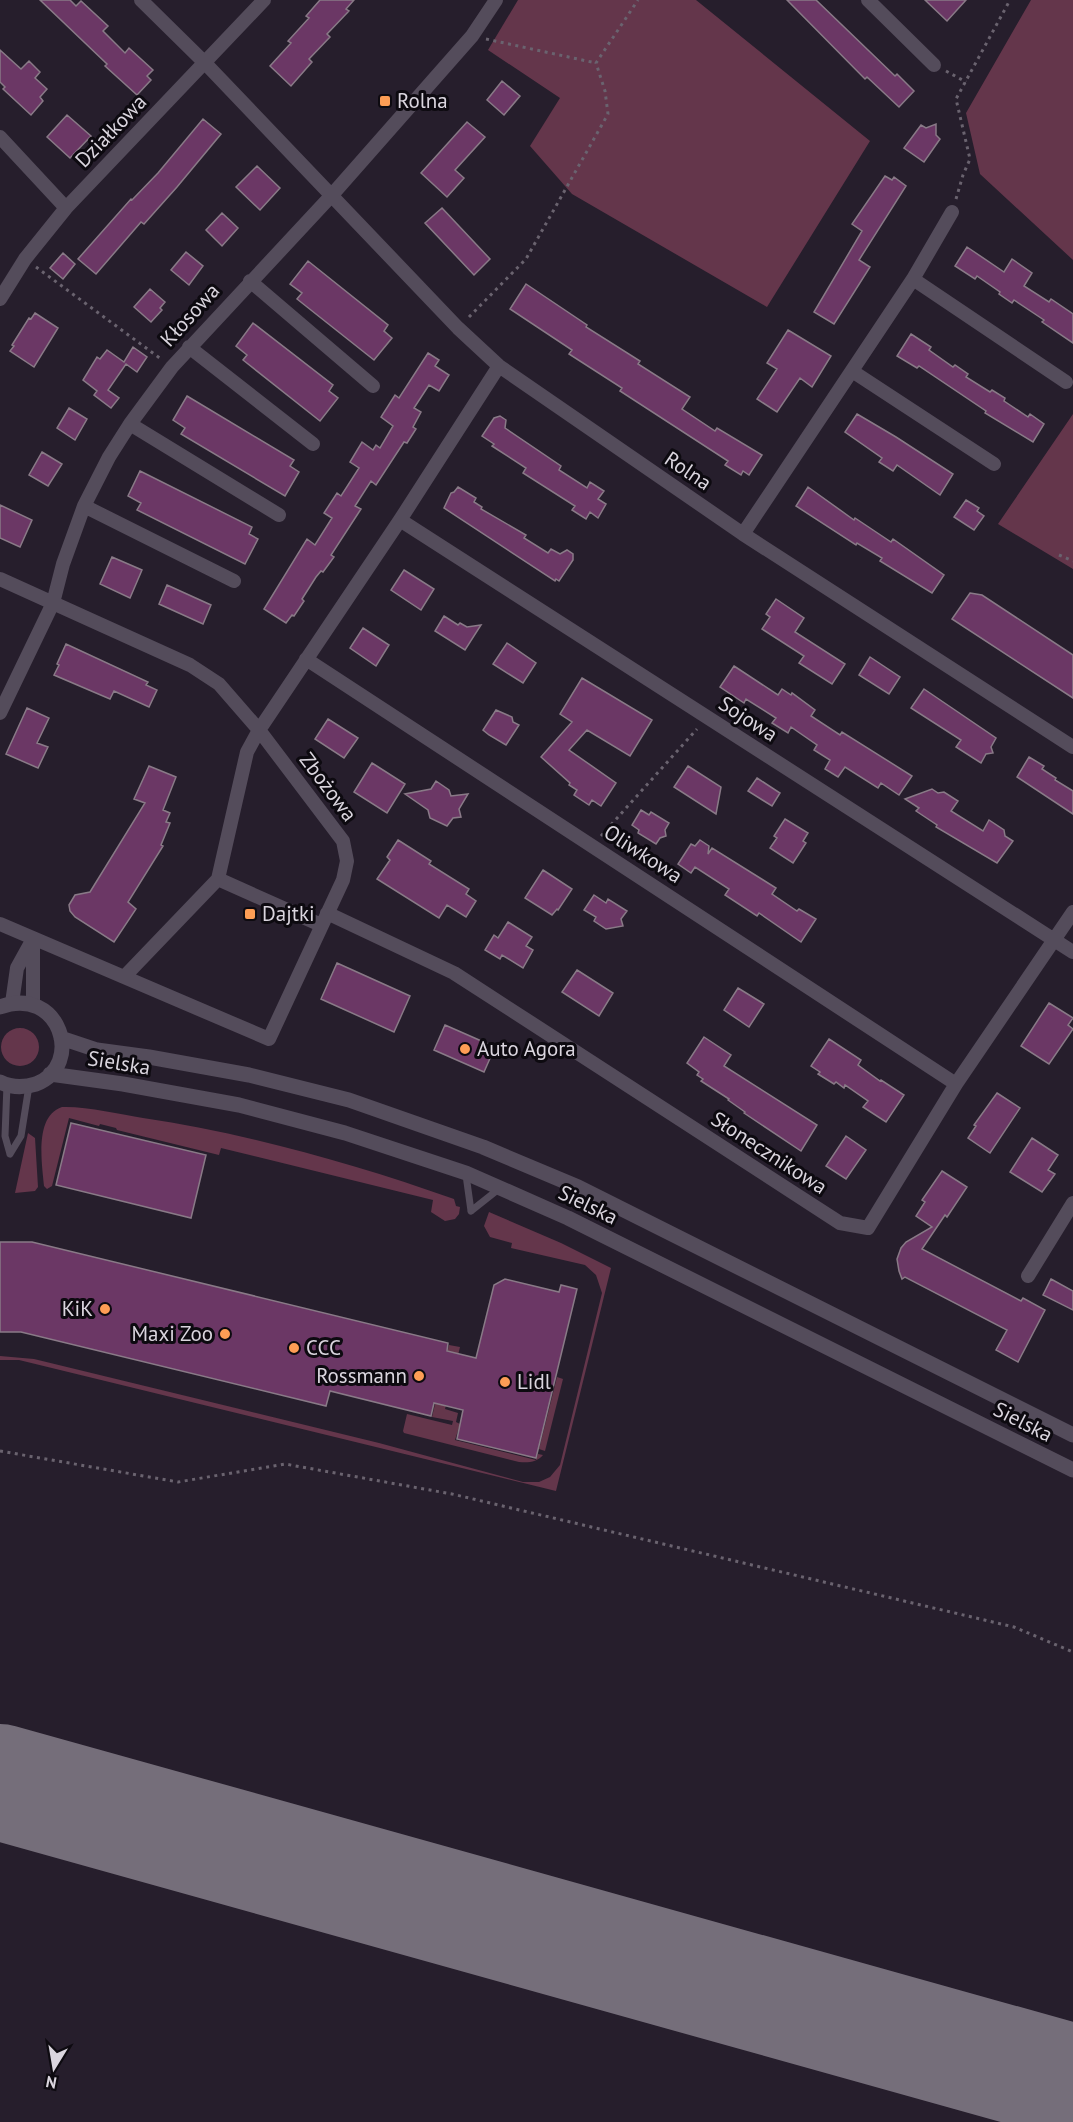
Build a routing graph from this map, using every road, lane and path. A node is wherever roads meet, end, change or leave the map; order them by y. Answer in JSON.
{"nodes":[{"id":1,"x":141,"y":0,"type":"edge"},
{"id":2,"x":264,"y":0,"type":"edge"},
{"id":3,"x":496,"y":0,"type":"edge"},
{"id":4,"x":638,"y":0,"type":"edge"},
{"id":5,"x":868,"y":0,"type":"edge"},
{"id":6,"x":1010,"y":0,"type":"edge"},
{"id":7,"x":472,"y":36,"type":"junction"},
{"id":8,"x":205,"y":63,"type":"junction"},
{"id":9,"x":596,"y":63,"type":"junction"},
{"id":10,"x":934,"y":64,"type":"joint"},
{"id":11,"x":966,"y":82,"type":"junction"},
{"id":12,"x":0,"y":137,"type":"edge"},
{"id":13,"x":331,"y":196,"type":"junction"},
{"id":14,"x":66,"y":208,"type":"junction"},
{"id":15,"x":952,"y":212,"type":"joint"},
{"id":16,"x":25,"y":259,"type":"junction"},
{"id":17,"x":913,"y":279,"type":"junction"},
{"id":18,"x":250,"y":281,"type":"junction"},
{"id":19,"x":0,"y":299,"type":"edge"},
{"id":20,"x":458,"y":328,"type":"junction"},
{"id":21,"x":189,"y":347,"type":"junction"},
{"id":22,"x":499,"y":366,"type":"junction"},
{"id":23,"x":172,"y":367,"type":"junction"},
{"id":24,"x":852,"y":371,"type":"junction"},
{"id":25,"x":1066,"y":382,"type":"dead end"},
{"id":26,"x":373,"y":386,"type":"dead end"},
{"id":27,"x":130,"y":424,"type":"junction"},
{"id":28,"x":313,"y":444,"type":"dead end"},
{"id":29,"x":994,"y":464,"type":"dead end"},
{"id":30,"x":84,"y":506,"type":"junction"},
{"id":31,"x":279,"y":515,"type":"dead end"},
{"id":32,"x":400,"y":520,"type":"junction"},
{"id":33,"x":743,"y":534,"type":"junction"},
{"id":34,"x":1059,"y":555,"type":"dead end"},
{"id":35,"x":1073,"y":561,"type":"edge"},
{"id":36,"x":0,"y":579,"type":"edge"},
{"id":37,"x":234,"y":581,"type":"dead end"},
{"id":38,"x":53,"y":603,"type":"junction"},
{"id":39,"x":306,"y":659,"type":"junction"},
{"id":40,"x":0,"y":713,"type":"edge"},
{"id":41,"x":708,"y":718,"type":"junction"},
{"id":42,"x":259,"y":730,"type":"junction"},
{"id":43,"x":1073,"y":747,"type":"edge"},
{"id":44,"x":592,"y":846,"type":"junction"},
{"id":45,"x":218,"y":879,"type":"junction"},
{"id":46,"x":1073,"y":912,"type":"edge"},
{"id":47,"x":324,"y":919,"type":"junction"},
{"id":48,"x":0,"y":924,"type":"edge"},
{"id":49,"x":33,"y":939,"type":"junction"},
{"id":50,"x":1055,"y":941,"type":"junction"},
{"id":51,"x":1073,"y":952,"type":"edge"},
{"id":52,"x":125,"y":976,"type":"junction"},
{"id":53,"x":6,"y":1005,"type":"edge"},
{"id":54,"x":33,"y":1005,"type":"junction"},
{"id":55,"x":62,"y":1038,"type":"junction"},
{"id":56,"x":50,"y":1074,"type":"junction"},
{"id":57,"x":3,"y":1084,"type":"edge"},
{"id":58,"x":956,"y":1084,"type":"junction"},
{"id":59,"x":29,"y":1086,"type":"junction"},
{"id":60,"x":466,"y":1173,"type":"junction"},
{"id":61,"x":501,"y":1187,"type":"junction"},
{"id":62,"x":1073,"y":1203,"type":"edge"},
{"id":63,"x":1028,"y":1276,"type":"dead end"},
{"id":64,"x":1073,"y":1435,"type":"edge"},
{"id":65,"x":0,"y":1451,"type":"edge"},
{"id":66,"x":1073,"y":1470,"type":"edge"},
{"id":67,"x":1073,"y":1652,"type":"edge"}],
"edges":[{"from":1,"to":8,"type":"street","name":"Rolna"},
{"from":2,"to":8,"type":"street","name":"Działkowa"},
{"from":3,"to":7,"type":"street","name":"Kłosowa"},
{"from":4,"to":9,"type":"path"},
{"from":5,"to":10,"type":"street"},
{"from":6,"to":11,"type":"path"},
{"from":7,"to":9,"type":"path"},
{"from":7,"to":13,"type":"street","name":"Kłosowa"},
{"from":8,"to":13,"type":"street","name":"Rolna"},
{"from":8,"to":14,"type":"street","name":"Działkowa"},
{"from":9,"to":20,"type":"path"},
{"from":10,"to":11,"type":"path"},
{"from":11,"to":15,"type":"path"},
{"from":12,"to":14,"type":"street"},
{"from":13,"to":18,"type":"street","name":"Kłosowa"},
{"from":13,"to":20,"type":"street","name":"Rolna"},
{"from":14,"to":16,"type":"street","name":"Działkowa"},
{"from":15,"to":17,"type":"street"},
{"from":16,"to":19,"type":"street","name":"Działkowa"},
{"from":16,"to":23,"type":"path"},
{"from":17,"to":24,"type":"street"},
{"from":17,"to":25,"type":"street"},
{"from":18,"to":21,"type":"street","name":"Kłosowa"},
{"from":18,"to":26,"type":"street"},
{"from":20,"to":22,"type":"street","name":"Rolna"},
{"from":21,"to":23,"type":"street","name":"Kłosowa"},
{"from":21,"to":28,"type":"street"},
{"from":22,"to":32,"type":"street"},
{"from":22,"to":33,"type":"street","name":"Rolna"},
{"from":23,"to":27,"type":"street","name":"Kłosowa"},
{"from":24,"to":29,"type":"street"},
{"from":24,"to":33,"type":"street"},
{"from":27,"to":30,"type":"street","name":"Kłosowa"},
{"from":27,"to":31,"type":"street"},
{"from":30,"to":37,"type":"street"},
{"from":30,"to":38,"type":"street","name":"Kłosowa"},
{"from":32,"to":39,"type":"street"},
{"from":32,"to":41,"type":"street","name":"Sojowa"},
{"from":33,"to":43,"type":"street","name":"Rolna"},
{"from":34,"to":35,"type":"path"},
{"from":36,"to":38,"type":"street","name":"Zbożowa"},
{"from":38,"to":40,"type":"street","name":"Kłosowa"},
{"from":38,"to":42,"type":"street","name":"Zbożowa"},
{"from":39,"to":42,"type":"street"},
{"from":39,"to":44,"type":"street","name":"Oliwkowa"},
{"from":41,"to":44,"type":"path"},
{"from":41,"to":50,"type":"street","name":"Sojowa"},
{"from":42,"to":45,"type":"street"},
{"from":42,"to":47,"type":"street","name":"Zbożowa"},
{"from":44,"to":58,"type":"street","name":"Oliwkowa"},
{"from":45,"to":47,"type":"street","name":"Słonecznikowa"},
{"from":45,"to":52,"type":"street"},
{"from":46,"to":50,"type":"street","name":"Słonecznikowa"},
{"from":47,"to":52,"type":"street","name":"Zbożowa"},
{"from":47,"to":58,"type":"street","name":"Słonecznikowa"},
{"from":48,"to":49,"type":"street"},
{"from":49,"to":52,"type":"street"},
{"from":49,"to":53,"type":"street"},
{"from":49,"to":54,"type":"street"},
{"from":50,"to":51,"type":"street","name":"Sojowa"},
{"from":50,"to":58,"type":"street","name":"Słonecznikowa"},
{"from":53,"to":54,"type":"main road"},
{"from":54,"to":55,"type":"main road","name":"Sielska"},
{"from":55,"to":56,"type":"main road","name":"Sielska"},
{"from":55,"to":64,"type":"main road","name":"Sielska"},
{"from":56,"to":59,"type":"main road"},
{"from":56,"to":60,"type":"main road","name":"Sielska"},
{"from":57,"to":59,"type":"main road"},
{"from":57,"to":59,"type":"lane"},
{"from":60,"to":61,"type":"main road","name":"Sielska"},
{"from":60,"to":61,"type":"lane"},
{"from":61,"to":66,"type":"main road","name":"Sielska"},
{"from":62,"to":63,"type":"street"},
{"from":65,"to":67,"type":"path"}]}
